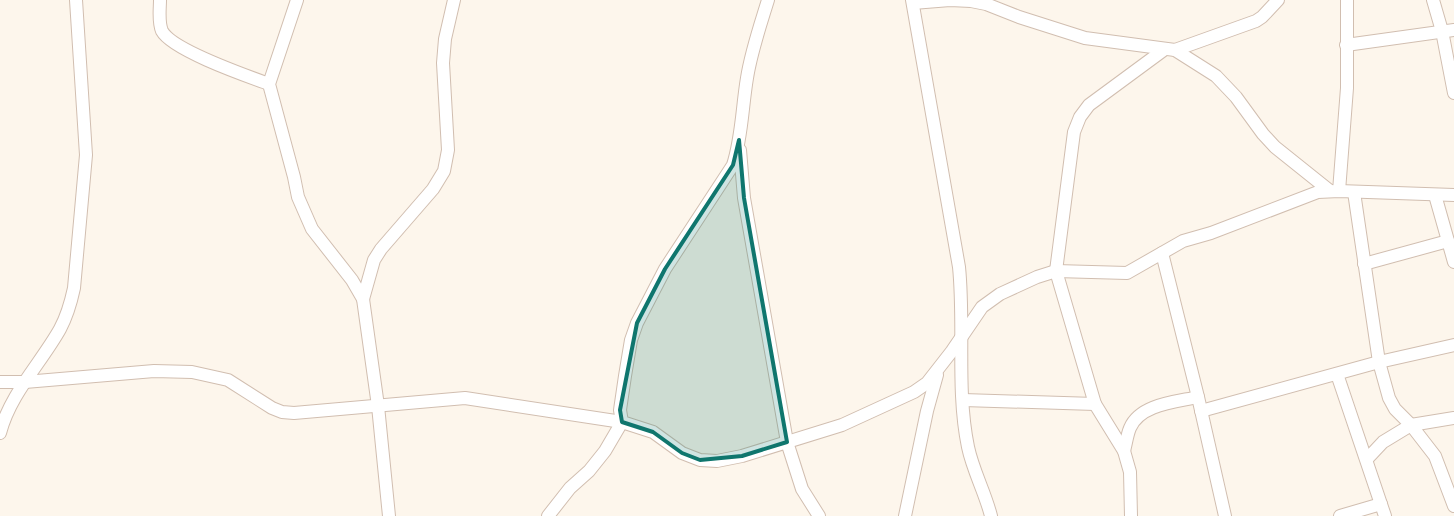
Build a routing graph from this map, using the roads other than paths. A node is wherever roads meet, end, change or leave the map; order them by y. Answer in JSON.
{"nodes":[{"id":1,"x":76,"y":0,"type":"edge"},
{"id":2,"x":160,"y":0,"type":"edge"},
{"id":3,"x":297,"y":0,"type":"edge"},
{"id":4,"x":454,"y":0,"type":"edge"},
{"id":5,"x":768,"y":0,"type":"edge"},
{"id":6,"x":1278,"y":0,"type":"edge"},
{"id":7,"x":1346,"y":0,"type":"edge"},
{"id":8,"x":1433,"y":0,"type":"edge"},
{"id":9,"x":912,"y":2,"type":"edge"},
{"id":10,"x":1448,"y":30,"type":"edge"},
{"id":11,"x":1346,"y":45,"type":"junction"},
{"id":12,"x":1170,"y":49,"type":"junction"},
{"id":13,"x":269,"y":84,"type":"junction"},
{"id":14,"x":1454,"y":93,"type":"edge"},
{"id":15,"x":740,"y":140,"type":"junction"},
{"id":16,"x":1335,"y":191,"type":"junction"},
{"id":17,"x":1354,"y":192,"type":"junction"},
{"id":18,"x":1435,"y":195,"type":"junction"},
{"id":19,"x":1454,"y":195,"type":"edge"},
{"id":20,"x":1448,"y":241,"type":"junction"},
{"id":21,"x":1162,"y":253,"type":"junction"},
{"id":22,"x":1454,"y":262,"type":"edge"},
{"id":23,"x":1364,"y":264,"type":"junction"},
{"id":24,"x":1056,"y":271,"type":"junction"},
{"id":25,"x":363,"y":299,"type":"junction"},
{"id":26,"x":962,"y":337,"type":"junction"},
{"id":27,"x":1454,"y":345,"type":"edge"},
{"id":28,"x":1379,"y":362,"type":"junction"},
{"id":29,"x":938,"y":369,"type":"junction"},
{"id":30,"x":1338,"y":374,"type":"junction"},
{"id":31,"x":0,"y":382,"type":"edge"},
{"id":32,"x":25,"y":382,"type":"junction"},
{"id":33,"x":1198,"y":396,"type":"junction"},
{"id":34,"x":963,"y":400,"type":"junction"},
{"id":35,"x":1095,"y":404,"type":"junction"},
{"id":36,"x":378,"y":406,"type":"junction"},
{"id":37,"x":1201,"y":411,"type":"junction"},
{"id":38,"x":1454,"y":418,"type":"edge"},
{"id":39,"x":622,"y":422,"type":"junction"},
{"id":40,"x":1411,"y":425,"type":"junction"},
{"id":41,"x":0,"y":433,"type":"edge"},
{"id":42,"x":787,"y":442,"type":"junction"},
{"id":43,"x":1124,"y":451,"type":"junction"},
{"id":44,"x":1367,"y":460,"type":"junction"},
{"id":45,"x":1454,"y":506,"type":"edge"},
{"id":46,"x":1383,"y":510,"type":"edge"},
{"id":47,"x":389,"y":516,"type":"edge"},
{"id":48,"x":548,"y":516,"type":"edge"},
{"id":49,"x":819,"y":516,"type":"edge"},
{"id":50,"x":905,"y":516,"type":"edge"},
{"id":51,"x":991,"y":516,"type":"edge"},
{"id":52,"x":1131,"y":516,"type":"edge"},
{"id":53,"x":1225,"y":516,"type":"edge"},
{"id":54,"x":1340,"y":516,"type":"edge"}],
"edges":[{"from":1,"to":32,"type":"street"},
{"from":2,"to":13,"type":"street"},
{"from":3,"to":13,"type":"street"},
{"from":4,"to":25,"type":"street"},
{"from":5,"to":15,"type":"street"},
{"from":6,"to":12,"type":"street"},
{"from":7,"to":11,"type":"street"},
{"from":8,"to":10,"type":"street"},
{"from":9,"to":12,"type":"street"},
{"from":9,"to":26,"type":"street"},
{"from":10,"to":11,"type":"street"},
{"from":10,"to":14,"type":"street"},
{"from":11,"to":16,"type":"street"},
{"from":12,"to":16,"type":"street"},
{"from":12,"to":24,"type":"street"},
{"from":13,"to":25,"type":"street"},
{"from":15,"to":39,"type":"street"},
{"from":15,"to":42,"type":"street"},
{"from":16,"to":17,"type":"street"},
{"from":16,"to":21,"type":"street"},
{"from":17,"to":18,"type":"street"},
{"from":17,"to":23,"type":"street"},
{"from":18,"to":19,"type":"street"},
{"from":18,"to":20,"type":"street"},
{"from":20,"to":22,"type":"street"},
{"from":20,"to":23,"type":"street"},
{"from":21,"to":24,"type":"street"},
{"from":21,"to":33,"type":"street"},
{"from":23,"to":28,"type":"street"},
{"from":24,"to":26,"type":"street"},
{"from":24,"to":35,"type":"street"},
{"from":25,"to":36,"type":"street"},
{"from":26,"to":29,"type":"street"},
{"from":26,"to":34,"type":"street"},
{"from":27,"to":28,"type":"street"},
{"from":28,"to":30,"type":"street"},
{"from":28,"to":40,"type":"street"},
{"from":29,"to":42,"type":"street"},
{"from":29,"to":50,"type":"street"},
{"from":30,"to":37,"type":"street"},
{"from":30,"to":44,"type":"street"},
{"from":31,"to":32,"type":"street"},
{"from":32,"to":36,"type":"street"},
{"from":32,"to":41,"type":"street"},
{"from":33,"to":37,"type":"street"},
{"from":33,"to":43,"type":"street"},
{"from":34,"to":35,"type":"street"},
{"from":34,"to":51,"type":"street"},
{"from":35,"to":43,"type":"street"},
{"from":36,"to":39,"type":"street"},
{"from":36,"to":47,"type":"street"},
{"from":37,"to":53,"type":"street"},
{"from":38,"to":40,"type":"street"},
{"from":39,"to":42,"type":"street"},
{"from":39,"to":48,"type":"street"},
{"from":40,"to":44,"type":"street"},
{"from":40,"to":45,"type":"street"},
{"from":42,"to":49,"type":"street"},
{"from":43,"to":52,"type":"street"},
{"from":44,"to":46,"type":"street"},
{"from":46,"to":54,"type":"street"}]}
